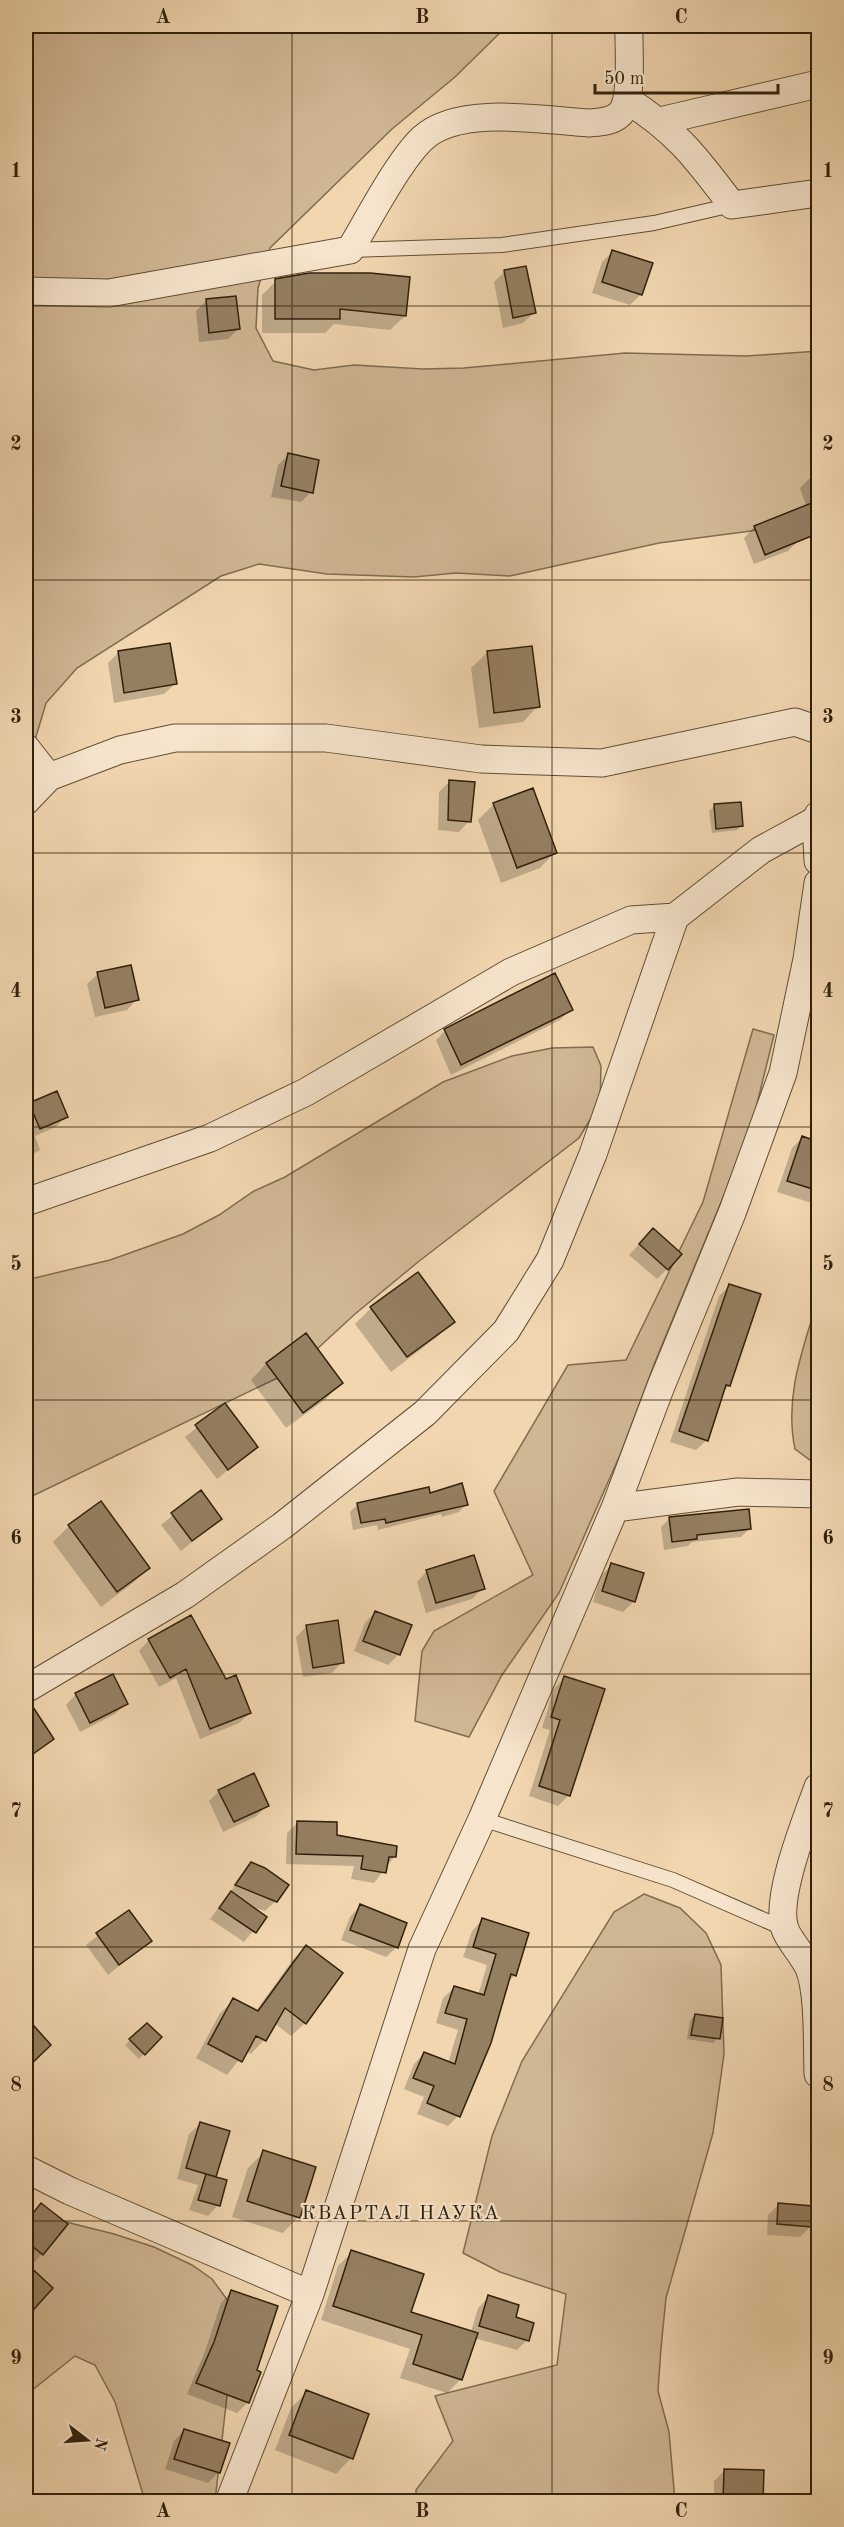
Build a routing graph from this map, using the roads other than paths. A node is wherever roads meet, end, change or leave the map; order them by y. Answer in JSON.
{"nodes":[{"id":1,"x":629,"y":26,"type":"edge"},
{"id":2,"x":819,"y":84,"type":"edge"},
{"id":3,"x":627,"y":100,"type":"junction"},
{"id":4,"x":660,"y":121,"type":"junction"},
{"id":5,"x":819,"y":192,"type":"edge"},
{"id":6,"x":732,"y":205,"type":"junction"},
{"id":7,"x":350,"y":250,"type":"junction"},
{"id":8,"x":26,"y":291,"type":"edge"},
{"id":9,"x":819,"y":730,"type":"edge"},
{"id":10,"x":26,"y":748,"type":"edge"},
{"id":11,"x":49,"y":777,"type":"junction"},
{"id":12,"x":26,"y":801,"type":"edge"},
{"id":13,"x":817,"y":817,"type":"edge"},
{"id":14,"x":819,"y":861,"type":"edge"},
{"id":15,"x":819,"y":884,"type":"edge"},
{"id":16,"x":675,"y":917,"type":"junction"},
{"id":17,"x":26,"y":1202,"type":"edge"},
{"id":18,"x":819,"y":1494,"type":"edge"},
{"id":19,"x":615,"y":1508,"type":"junction"},
{"id":20,"x":26,"y":1689,"type":"edge"},
{"id":21,"x":819,"y":1787,"type":"edge"},
{"id":22,"x":482,"y":1819,"type":"junction"},
{"id":23,"x":785,"y":1929,"type":"junction"},
{"id":24,"x":818,"y":2043,"type":"edge"},
{"id":25,"x":819,"y":2074,"type":"edge"},
{"id":26,"x":26,"y":2169,"type":"edge"},
{"id":27,"x":310,"y":2294,"type":"junction"},
{"id":28,"x":229,"y":2502,"type":"edge"}],
"edges":[{"from":1,"to":3,"type":"street"},
{"from":2,"to":4,"type":"street"},
{"from":3,"to":4,"type":"street"},
{"from":3,"to":7,"type":"street"},
{"from":4,"to":6,"type":"street"},
{"from":5,"to":6,"type":"street"},
{"from":6,"to":7,"type":"lane"},
{"from":7,"to":8,"type":"street"},
{"from":9,"to":11,"type":"street"},
{"from":10,"to":11,"type":"street"},
{"from":11,"to":12,"type":"street"},
{"from":13,"to":14,"type":"street"},
{"from":13,"to":16,"type":"street"},
{"from":15,"to":19,"type":"street"},
{"from":16,"to":17,"type":"street"},
{"from":16,"to":20,"type":"street"},
{"from":18,"to":19,"type":"street"},
{"from":19,"to":22,"type":"street"},
{"from":21,"to":23,"type":"street"},
{"from":22,"to":23,"type":"lane"},
{"from":22,"to":27,"type":"street"},
{"from":23,"to":24,"type":"street"},
{"from":24,"to":25,"type":"street"},
{"from":26,"to":27,"type":"street"},
{"from":27,"to":28,"type":"street"}]}
